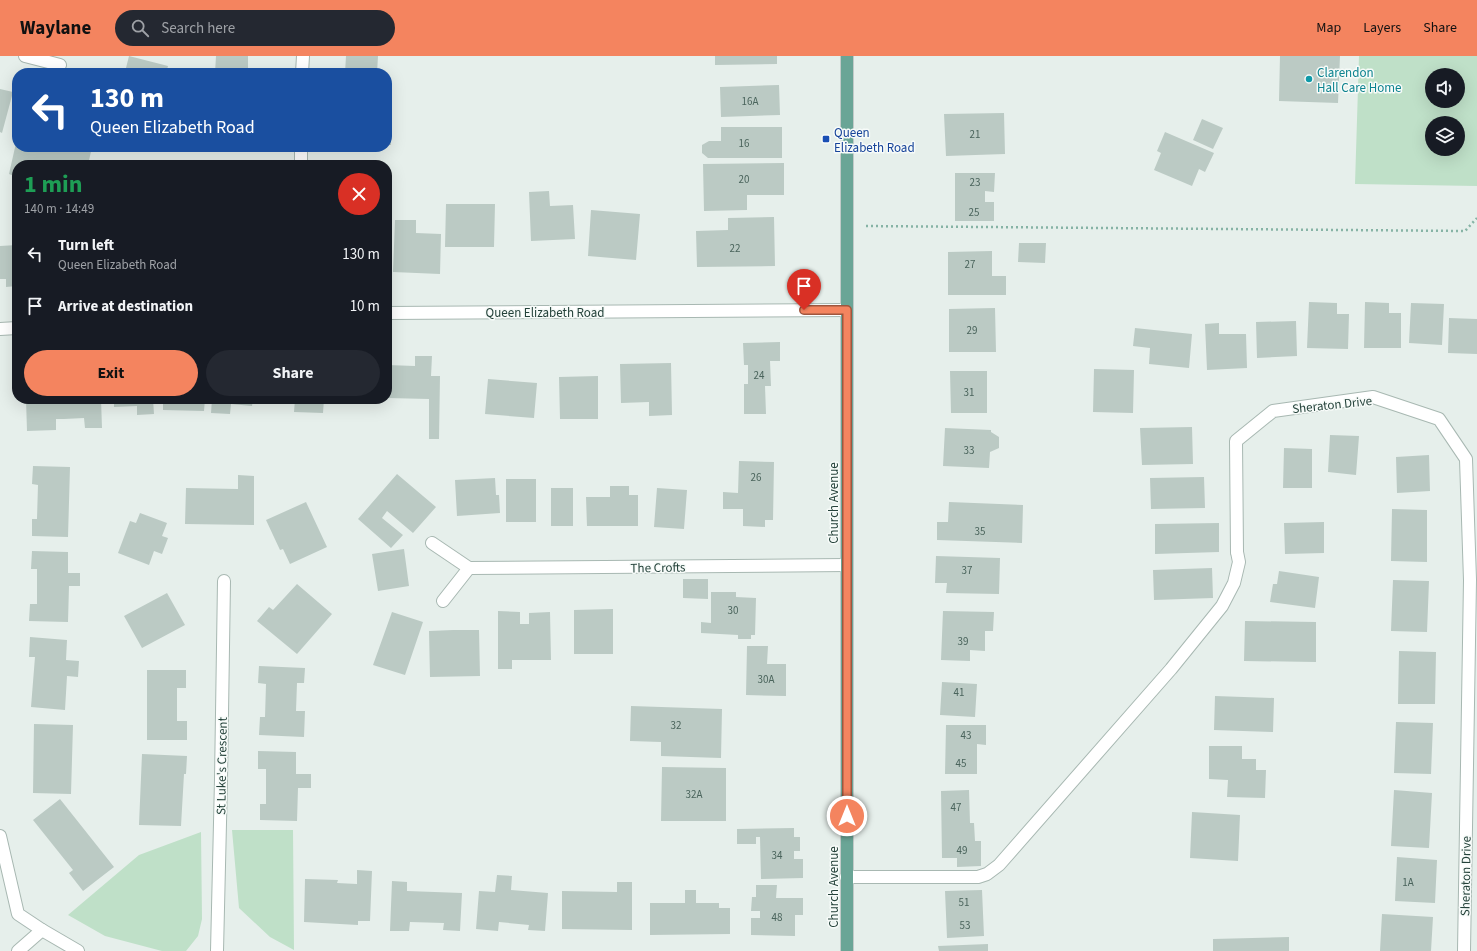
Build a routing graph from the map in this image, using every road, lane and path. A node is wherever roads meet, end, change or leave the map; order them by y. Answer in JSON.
{"nodes":[{"id":1,"x":25,"y":56,"type":"edge"},
{"id":2,"x":302,"y":56,"type":"edge"},
{"id":3,"x":847,"y":56,"type":"edge"},
{"id":4,"x":60,"y":65,"type":"dead end"},
{"id":5,"x":302,"y":68,"type":"edge"},
{"id":6,"x":1477,"y":218,"type":"edge"},
{"id":7,"x":847,"y":226,"type":"junction"},
{"id":8,"x":847,"y":310,"type":"junction"},
{"id":9,"x":392,"y":313,"type":"edge"},
{"id":10,"x":12,"y":328,"type":"edge"},
{"id":11,"x":0,"y":329,"type":"edge"},
{"id":12,"x":432,"y":543,"type":"dead end"},
{"id":13,"x":1473,"y":544,"type":"edge"},
{"id":14,"x":847,"y":565,"type":"junction"},
{"id":15,"x":469,"y":568,"type":"junction"},
{"id":16,"x":224,"y":581,"type":"dead end"},
{"id":17,"x":443,"y":601,"type":"dead end"},
{"id":18,"x":0,"y":836,"type":"edge"},
{"id":19,"x":846,"y":877,"type":"junction"},
{"id":20,"x":42,"y":930,"type":"junction"},
{"id":21,"x":18,"y":951,"type":"edge"},
{"id":22,"x":78,"y":951,"type":"edge"},
{"id":23,"x":217,"y":951,"type":"edge"},
{"id":24,"x":847,"y":951,"type":"edge"},
{"id":25,"x":1464,"y":951,"type":"edge"}],
"edges":[{"from":1,"to":4,"type":"street"},
{"from":2,"to":5,"type":"street"},
{"from":3,"to":7,"type":"main road","name":"Church Avenue"},
{"from":6,"to":7,"type":"path"},
{"from":7,"to":8,"type":"main road","name":"Church Avenue"},
{"from":8,"to":9,"type":"street","name":"Queen Elizabeth Road"},
{"from":8,"to":14,"type":"main road","name":"Church Avenue"},
{"from":10,"to":11,"type":"street"},
{"from":12,"to":15,"type":"street"},
{"from":13,"to":19,"type":"street","name":"Sheraton Drive"},
{"from":13,"to":25,"type":"street","name":"Sheraton Drive"},
{"from":14,"to":15,"type":"street","name":"The Crofts"},
{"from":14,"to":19,"type":"main road","name":"Church Avenue"},
{"from":15,"to":17,"type":"street"},
{"from":16,"to":23,"type":"street","name":"St Luke's Crescent"},
{"from":18,"to":20,"type":"street"},
{"from":19,"to":24,"type":"main road","name":"Church Avenue"},
{"from":20,"to":21,"type":"street"},
{"from":20,"to":22,"type":"street"}]}
